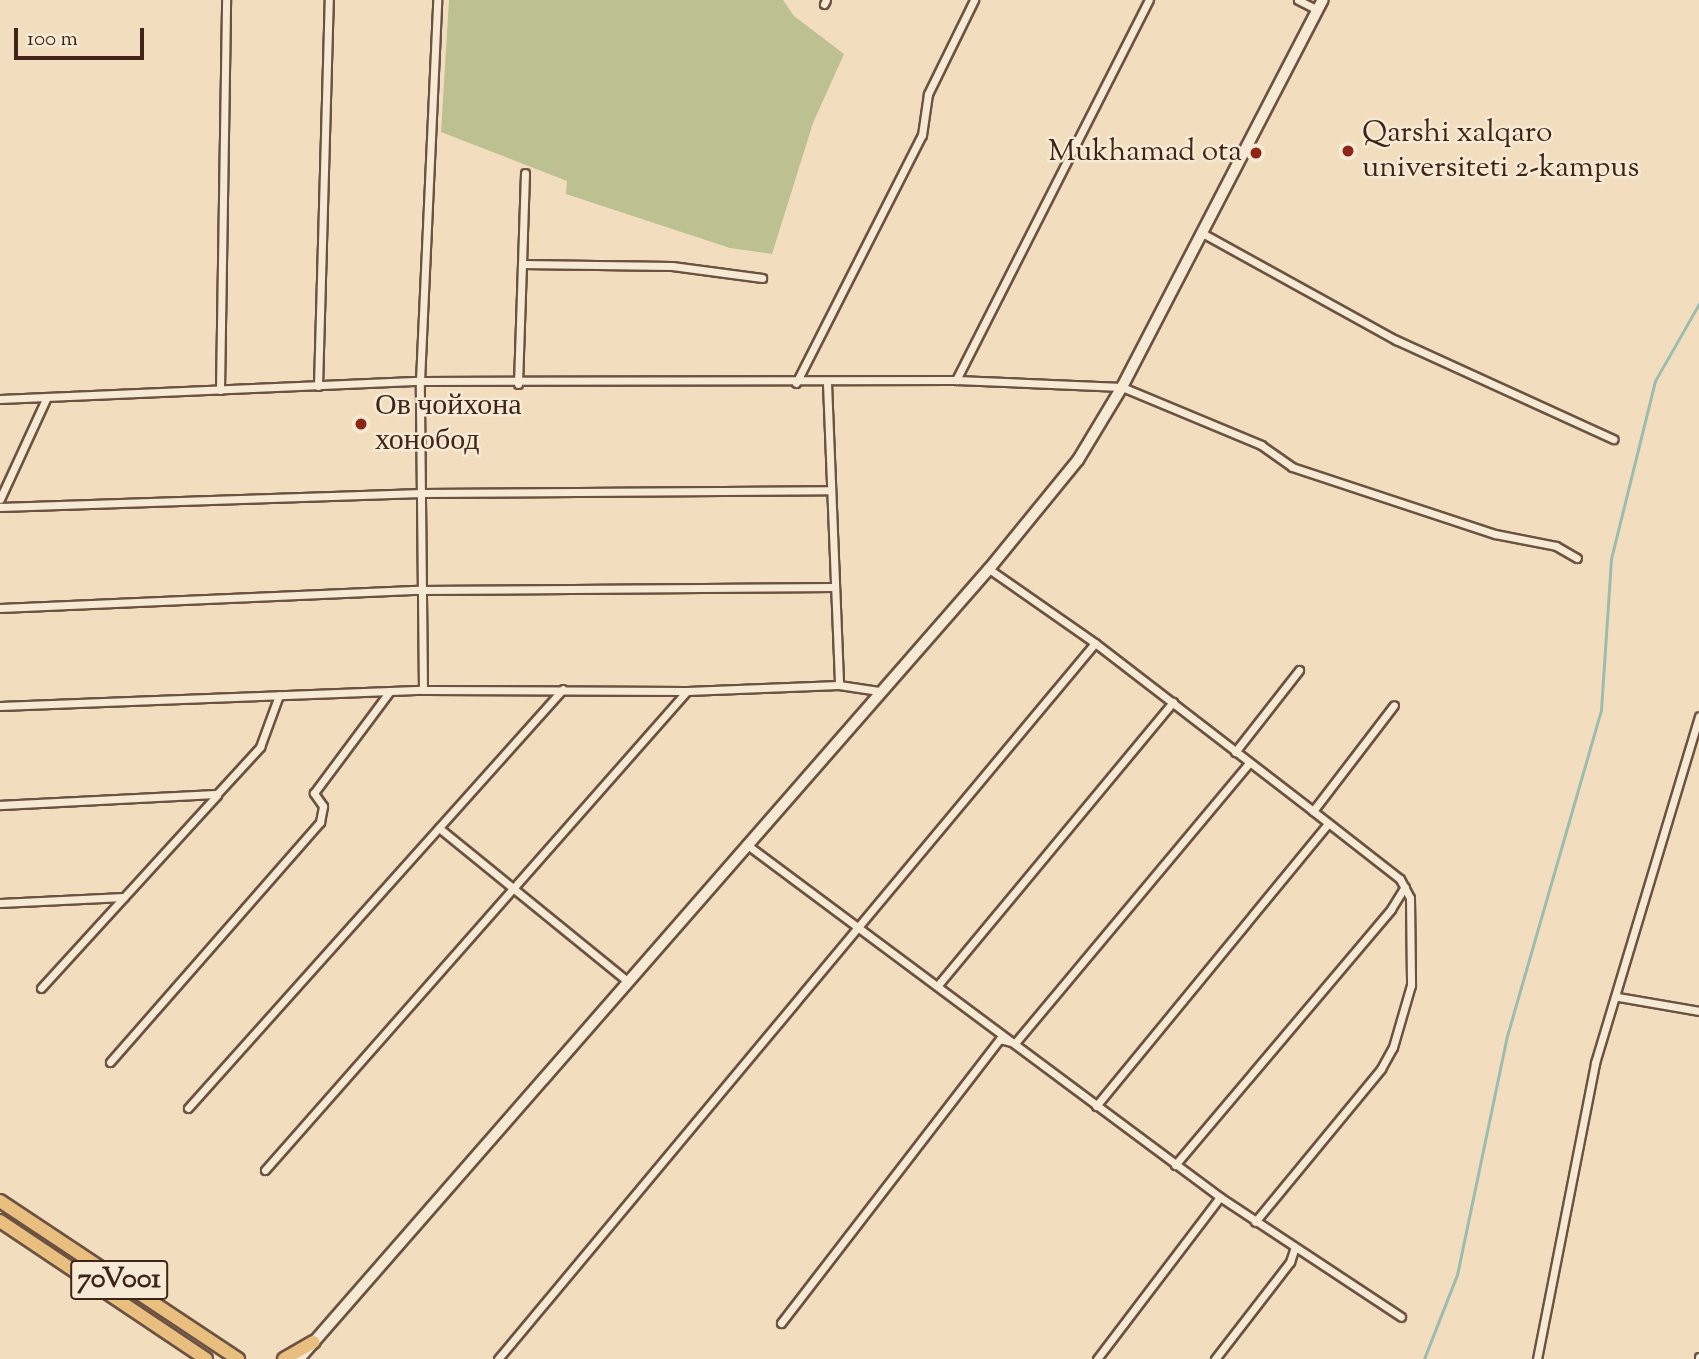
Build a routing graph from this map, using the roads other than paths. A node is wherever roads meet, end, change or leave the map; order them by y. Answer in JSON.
{"nodes":[{"id":1,"x":226,"y":0,"type":"edge"},
{"id":2,"x":330,"y":0,"type":"edge"},
{"id":3,"x":437,"y":0,"type":"edge"},
{"id":4,"x":974,"y":0,"type":"edge"},
{"id":5,"x":1149,"y":0,"type":"edge"},
{"id":6,"x":1298,"y":0,"type":"edge"},
{"id":7,"x":1320,"y":5,"type":"edge"},
{"id":8,"x":525,"y":173,"type":"dead end"},
{"id":9,"x":1202,"y":233,"type":"junction"},
{"id":10,"x":522,"y":264,"type":"junction"},
{"id":11,"x":762,"y":278,"type":"dead end"},
{"id":12,"x":957,"y":380,"type":"junction"},
{"id":13,"x":420,"y":381,"type":"junction"},
{"id":14,"x":796,"y":383,"type":"junction"},
{"id":15,"x":827,"y":383,"type":"junction"},
{"id":16,"x":518,"y":384,"type":"junction"},
{"id":17,"x":318,"y":387,"type":"junction"},
{"id":18,"x":1122,"y":387,"type":"junction"},
{"id":19,"x":220,"y":390,"type":"junction"},
{"id":20,"x":47,"y":397,"type":"junction"},
{"id":21,"x":0,"y":399,"type":"edge"},
{"id":22,"x":1613,"y":439,"type":"dead end"},
{"id":23,"x":830,"y":490,"type":"junction"},
{"id":24,"x":422,"y":493,"type":"junction"},
{"id":25,"x":0,"y":499,"type":"edge"},
{"id":26,"x":0,"y":507,"type":"edge"},
{"id":27,"x":1577,"y":558,"type":"dead end"},
{"id":28,"x":989,"y":569,"type":"junction"},
{"id":29,"x":834,"y":587,"type":"junction"},
{"id":30,"x":419,"y":590,"type":"junction"},
{"id":31,"x":0,"y":608,"type":"edge"},
{"id":32,"x":1095,"y":643,"type":"junction"},
{"id":33,"x":1299,"y":670,"type":"dead end"},
{"id":34,"x":839,"y":685,"type":"junction"},
{"id":35,"x":563,"y":689,"type":"junction"},
{"id":36,"x":423,"y":690,"type":"junction"},
{"id":37,"x":390,"y":691,"type":"junction"},
{"id":38,"x":687,"y":691,"type":"junction"},
{"id":39,"x":879,"y":691,"type":"junction"},
{"id":40,"x":279,"y":695,"type":"junction"},
{"id":41,"x":1173,"y":702,"type":"junction"},
{"id":42,"x":1394,"y":705,"type":"dead end"},
{"id":43,"x":0,"y":706,"type":"edge"},
{"id":44,"x":1699,"y":716,"type":"edge"},
{"id":45,"x":1235,"y":752,"type":"junction"},
{"id":46,"x":1249,"y":763,"type":"junction"},
{"id":47,"x":217,"y":794,"type":"junction"},
{"id":48,"x":0,"y":805,"type":"edge"},
{"id":49,"x":1313,"y":811,"type":"junction"},
{"id":50,"x":1328,"y":824,"type":"junction"},
{"id":51,"x":439,"y":828,"type":"junction"},
{"id":52,"x":745,"y":843,"type":"junction"},
{"id":53,"x":1405,"y":887,"type":"junction"},
{"id":54,"x":516,"y":890,"type":"junction"},
{"id":55,"x":124,"y":897,"type":"junction"},
{"id":56,"x":0,"y":903,"type":"edge"},
{"id":57,"x":857,"y":925,"type":"junction"},
{"id":58,"x":626,"y":980,"type":"junction"},
{"id":59,"x":938,"y":985,"type":"junction"},
{"id":60,"x":41,"y":988,"type":"dead end"},
{"id":61,"x":1618,"y":997,"type":"junction"},
{"id":62,"x":1699,"y":1011,"type":"edge"},
{"id":63,"x":1015,"y":1043,"type":"junction"},
{"id":64,"x":110,"y":1062,"type":"dead end"},
{"id":65,"x":1096,"y":1106,"type":"junction"},
{"id":66,"x":188,"y":1108,"type":"dead end"},
{"id":67,"x":1175,"y":1165,"type":"junction"},
{"id":68,"x":265,"y":1170,"type":"dead end"},
{"id":69,"x":1220,"y":1197,"type":"junction"},
{"id":70,"x":0,"y":1200,"type":"edge"},
{"id":71,"x":0,"y":1221,"type":"edge"},
{"id":72,"x":1255,"y":1222,"type":"junction"},
{"id":73,"x":1294,"y":1250,"type":"junction"},
{"id":74,"x":1401,"y":1317,"type":"dead end"},
{"id":75,"x":781,"y":1323,"type":"dead end"},
{"id":76,"x":313,"y":1342,"type":"junction"},
{"id":77,"x":218,"y":1345,"type":"junction"},
{"id":78,"x":206,"y":1359,"type":"edge"},
{"id":79,"x":238,"y":1359,"type":"edge"},
{"id":80,"x":252,"y":1359,"type":"edge"},
{"id":81,"x":284,"y":1359,"type":"edge"},
{"id":82,"x":299,"y":1359,"type":"edge"},
{"id":83,"x":306,"y":1359,"type":"edge"},
{"id":84,"x":498,"y":1359,"type":"edge"},
{"id":85,"x":1097,"y":1359,"type":"edge"},
{"id":86,"x":1214,"y":1359,"type":"edge"},
{"id":87,"x":1537,"y":1359,"type":"edge"}],
"edges":[{"from":1,"to":19,"type":"street"},
{"from":2,"to":17,"type":"street"},
{"from":3,"to":13,"type":"street"},
{"from":4,"to":14,"type":"street"},
{"from":5,"to":12,"type":"street"},
{"from":6,"to":7,"type":"street"},
{"from":7,"to":9,"type":"main road"},
{"from":8,"to":10,"type":"street"},
{"from":9,"to":18,"type":"main road"},
{"from":9,"to":22,"type":"street"},
{"from":10,"to":11,"type":"street"},
{"from":10,"to":16,"type":"street"},
{"from":12,"to":15,"type":"street"},
{"from":12,"to":18,"type":"street"},
{"from":13,"to":16,"type":"street"},
{"from":13,"to":17,"type":"street"},
{"from":13,"to":24,"type":"street"},
{"from":14,"to":15,"type":"street"},
{"from":14,"to":16,"type":"street"},
{"from":15,"to":23,"type":"street"},
{"from":17,"to":19,"type":"street"},
{"from":18,"to":27,"type":"street"},
{"from":18,"to":28,"type":"main road"},
{"from":19,"to":20,"type":"street"},
{"from":20,"to":21,"type":"street"},
{"from":20,"to":25,"type":"street"},
{"from":23,"to":24,"type":"street"},
{"from":23,"to":29,"type":"street"},
{"from":24,"to":26,"type":"street"},
{"from":24,"to":30,"type":"street"},
{"from":28,"to":32,"type":"street"},
{"from":28,"to":39,"type":"main road"},
{"from":29,"to":30,"type":"street"},
{"from":29,"to":34,"type":"street"},
{"from":30,"to":31,"type":"street"},
{"from":30,"to":36,"type":"street"},
{"from":32,"to":41,"type":"street"},
{"from":32,"to":57,"type":"street"},
{"from":33,"to":45,"type":"street"},
{"from":34,"to":38,"type":"street"},
{"from":34,"to":39,"type":"street"},
{"from":35,"to":36,"type":"street"},
{"from":35,"to":38,"type":"street"},
{"from":35,"to":51,"type":"street"},
{"from":36,"to":37,"type":"street"},
{"from":37,"to":40,"type":"street"},
{"from":37,"to":64,"type":"street"},
{"from":38,"to":54,"type":"street"},
{"from":39,"to":52,"type":"main road"},
{"from":40,"to":43,"type":"street"},
{"from":40,"to":47,"type":"street"},
{"from":41,"to":45,"type":"street"},
{"from":41,"to":59,"type":"street"},
{"from":42,"to":49,"type":"street"},
{"from":44,"to":61,"type":"street"},
{"from":45,"to":46,"type":"street"},
{"from":46,"to":49,"type":"street"},
{"from":46,"to":63,"type":"street"},
{"from":47,"to":48,"type":"street"},
{"from":47,"to":55,"type":"street"},
{"from":49,"to":50,"type":"street"},
{"from":50,"to":53,"type":"street"},
{"from":50,"to":65,"type":"street"},
{"from":51,"to":54,"type":"street"},
{"from":51,"to":66,"type":"street"},
{"from":52,"to":57,"type":"street"},
{"from":52,"to":58,"type":"main road"},
{"from":53,"to":67,"type":"street"},
{"from":53,"to":72,"type":"street"},
{"from":54,"to":58,"type":"street"},
{"from":54,"to":68,"type":"street"},
{"from":55,"to":56,"type":"street"},
{"from":55,"to":60,"type":"street"},
{"from":57,"to":59,"type":"street"},
{"from":57,"to":84,"type":"street"},
{"from":58,"to":76,"type":"main road"},
{"from":59,"to":63,"type":"street"},
{"from":61,"to":62,"type":"street"},
{"from":61,"to":87,"type":"street"},
{"from":63,"to":65,"type":"street"},
{"from":63,"to":75,"type":"street"},
{"from":65,"to":67,"type":"street"},
{"from":67,"to":69,"type":"street"},
{"from":69,"to":72,"type":"street"},
{"from":69,"to":85,"type":"street"},
{"from":70,"to":77,"type":"highway","number":"70V001"},
{"from":71,"to":78,"type":"highway","number":"70V001"},
{"from":72,"to":73,"type":"street"},
{"from":73,"to":74,"type":"street"},
{"from":73,"to":86,"type":"street"},
{"from":76,"to":81,"type":"highway"},
{"from":76,"to":82,"type":"main road"},
{"from":76,"to":83,"type":"highway"},
{"from":77,"to":79,"type":"highway","number":"70V001"},
{"from":77,"to":80,"type":"highway"}]}
